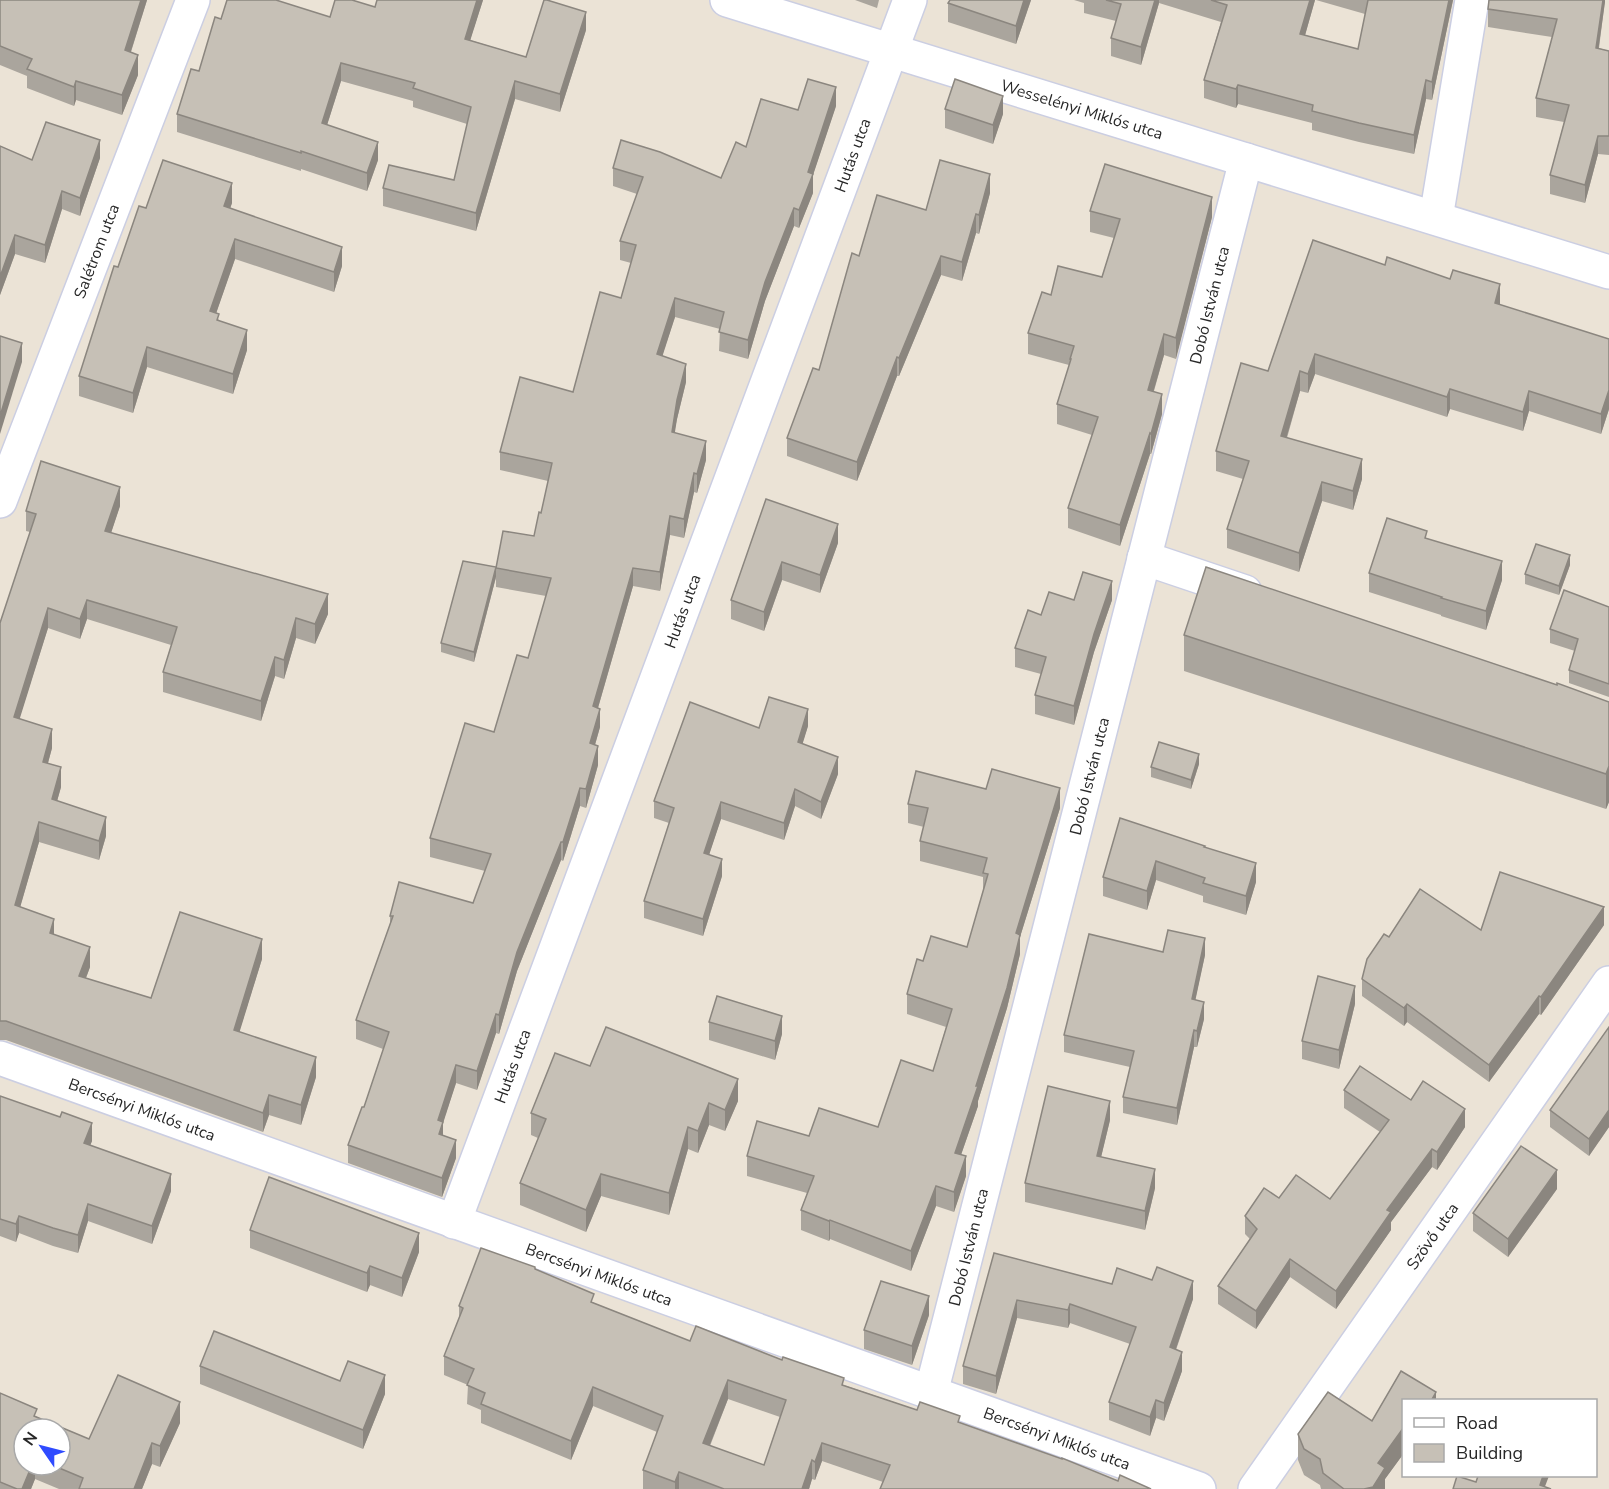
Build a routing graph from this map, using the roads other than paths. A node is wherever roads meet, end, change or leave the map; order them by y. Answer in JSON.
{"nodes":[{"id":1,"x":193,"y":0,"type":"edge"},
{"id":2,"x":727,"y":0,"type":"edge"},
{"id":3,"x":910,"y":0,"type":"edge"},
{"id":4,"x":1472,"y":0,"type":"edge"},
{"id":5,"x":891,"y":51,"type":"junction"},
{"id":6,"x":1246,"y":160,"type":"junction"},
{"id":7,"x":1436,"y":218,"type":"junction"},
{"id":8,"x":1609,"y":272,"type":"edge"},
{"id":9,"x":0,"y":501,"type":"edge"},
{"id":10,"x":1144,"y":558,"type":"junction"},
{"id":11,"x":1269,"y":601,"type":"edge"},
{"id":12,"x":1609,"y":983,"type":"edge"},
{"id":13,"x":0,"y":1058,"type":"edge"},
{"id":14,"x":454,"y":1222,"type":"junction"},
{"id":15,"x":931,"y":1393,"type":"junction"},
{"id":16,"x":1199,"y":1489,"type":"edge"},
{"id":17,"x":1255,"y":1489,"type":"edge"}],
"edges":[{"from":1,"to":9,"type":"street","name":"Salétrom utca"},
{"from":2,"to":5,"type":"street","name":"Wesselényi Miklós utca"},
{"from":3,"to":5,"type":"street","name":"Hutás utca"},
{"from":4,"to":7,"type":"street"},
{"from":5,"to":6,"type":"street","name":"Wesselényi Miklós utca"},
{"from":5,"to":14,"type":"street","name":"Hutás utca"},
{"from":6,"to":7,"type":"street","name":"Wesselényi Miklós utca"},
{"from":6,"to":10,"type":"street","name":"Dobó István utca"},
{"from":7,"to":8,"type":"street","name":"Wesselényi Miklós utca"},
{"from":10,"to":11,"type":"street"},
{"from":10,"to":15,"type":"street","name":"Dobó István utca"},
{"from":12,"to":17,"type":"street","name":"Szövő utca"},
{"from":13,"to":14,"type":"street","name":"Bercsényi Miklós utca"},
{"from":14,"to":15,"type":"street","name":"Bercsényi Miklós utca"},
{"from":15,"to":16,"type":"street","name":"Bercsényi Miklós utca"}]}
